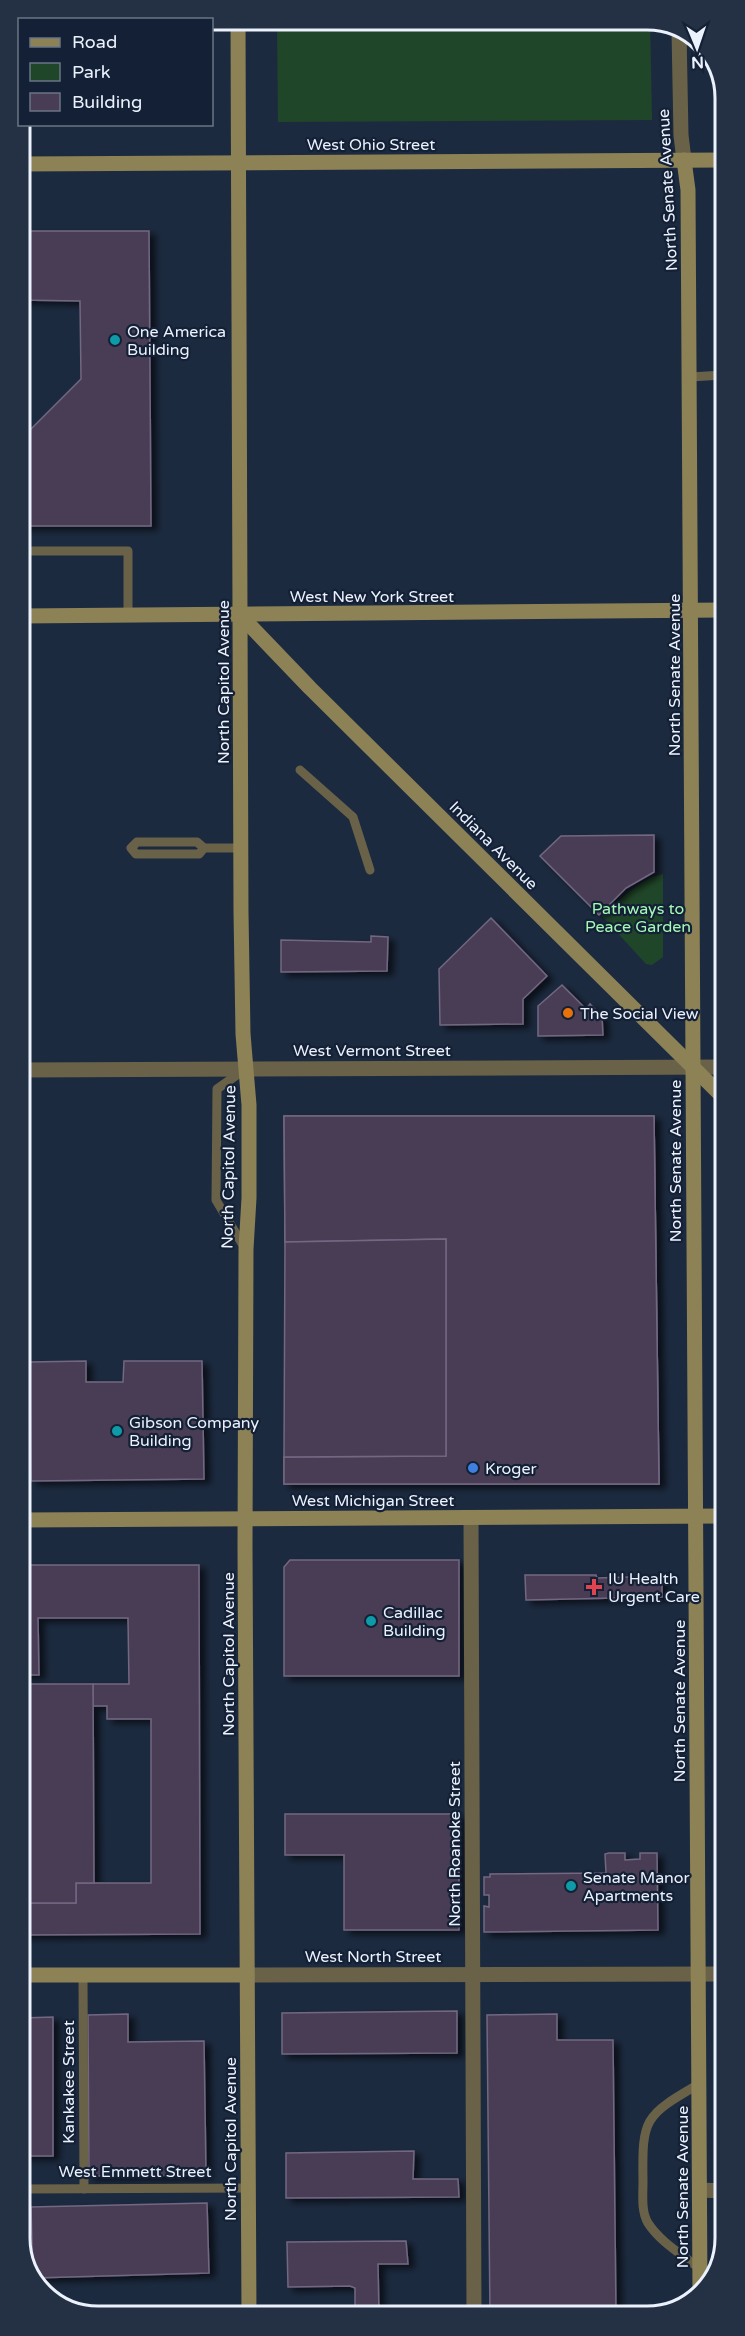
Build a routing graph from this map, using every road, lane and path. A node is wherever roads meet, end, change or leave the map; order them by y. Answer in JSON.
{"nodes":[{"id":1,"x":238,"y":30,"type":"edge"},
{"id":2,"x":680,"y":39,"type":"edge"},
{"id":3,"x":684,"y":160,"type":"junction"},
{"id":4,"x":715,"y":160,"type":"edge"},
{"id":5,"x":238,"y":163,"type":"junction"},
{"id":6,"x":30,"y":164,"type":"edge"},
{"id":7,"x":715,"y":375,"type":"edge"},
{"id":8,"x":690,"y":376,"type":"junction"},
{"id":9,"x":30,"y":551,"type":"edge"},
{"id":10,"x":692,"y":610,"type":"junction"},
{"id":11,"x":715,"y":610,"type":"edge"},
{"id":12,"x":128,"y":615,"type":"junction"},
{"id":13,"x":240,"y":615,"type":"junction"},
{"id":14,"x":30,"y":616,"type":"edge"},
{"id":15,"x":300,"y":770,"type":"dead end"},
{"id":16,"x":204,"y":848,"type":"junction"},
{"id":17,"x":241,"y":848,"type":"junction"},
{"id":18,"x":370,"y":870,"type":"dead end"},
{"id":19,"x":693,"y":1067,"type":"junction"},
{"id":20,"x":715,"y":1067,"type":"edge"},
{"id":21,"x":247,"y":1068,"type":"junction"},
{"id":22,"x":30,"y":1070,"type":"edge"},
{"id":23,"x":715,"y":1089,"type":"edge"},
{"id":24,"x":246,"y":1250,"type":"junction"},
{"id":25,"x":715,"y":1516,"type":"edge"},
{"id":26,"x":696,"y":1517,"type":"junction"},
{"id":27,"x":471,"y":1518,"type":"junction"},
{"id":28,"x":30,"y":1520,"type":"edge"},
{"id":29,"x":245,"y":1520,"type":"junction"},
{"id":30,"x":699,"y":1973,"type":"junction"},
{"id":31,"x":472,"y":1974,"type":"junction"},
{"id":32,"x":715,"y":1974,"type":"edge"},
{"id":33,"x":30,"y":1975,"type":"edge"},
{"id":34,"x":83,"y":1975,"type":"junction"},
{"id":35,"x":247,"y":1975,"type":"junction"},
{"id":36,"x":699,"y":2084,"type":"junction"},
{"id":37,"x":249,"y":2188,"type":"junction"},
{"id":38,"x":30,"y":2189,"type":"edge"},
{"id":39,"x":84,"y":2189,"type":"junction"},
{"id":40,"x":700,"y":2190,"type":"junction"},
{"id":41,"x":715,"y":2191,"type":"edge"},
{"id":42,"x":700,"y":2269,"type":"junction"},
{"id":43,"x":700,"y":2280,"type":"edge"},
{"id":44,"x":249,"y":2306,"type":"edge"},
{"id":45,"x":474,"y":2306,"type":"edge"}],
"edges":[{"from":1,"to":5,"type":"main road","name":"North Capitol Avenue"},
{"from":2,"to":3,"type":"street","name":"North Senate Avenue"},
{"from":3,"to":4,"type":"main road","name":"West Ohio Street"},
{"from":3,"to":5,"type":"main road","name":"West Ohio Street"},
{"from":3,"to":8,"type":"main road","name":"North Senate Avenue"},
{"from":5,"to":6,"type":"main road","name":"West Ohio Street"},
{"from":5,"to":13,"type":"main road","name":"North Capitol Avenue"},
{"from":7,"to":8,"type":"lane"},
{"from":8,"to":10,"type":"main road","name":"North Senate Avenue"},
{"from":9,"to":12,"type":"lane"},
{"from":10,"to":11,"type":"main road","name":"West New York Street"},
{"from":10,"to":13,"type":"main road","name":"West New York Street"},
{"from":10,"to":19,"type":"main road","name":"North Senate Avenue"},
{"from":12,"to":13,"type":"main road","name":"West New York Street"},
{"from":12,"to":14,"type":"main road","name":"West New York Street"},
{"from":13,"to":17,"type":"main road","name":"North Capitol Avenue"},
{"from":13,"to":19,"type":"main road","name":"Indiana Avenue"},
{"from":15,"to":18,"type":"lane"},
{"from":16,"to":16,"type":"lane"},
{"from":16,"to":17,"type":"lane"},
{"from":17,"to":21,"type":"main road","name":"North Capitol Avenue"},
{"from":19,"to":20,"type":"street","name":"West Vermont Street"},
{"from":19,"to":21,"type":"street","name":"West Vermont Street"},
{"from":19,"to":23,"type":"main road","name":"Indiana Avenue"},
{"from":19,"to":26,"type":"main road","name":"North Senate Avenue"},
{"from":21,"to":22,"type":"street","name":"West Vermont Street"},
{"from":21,"to":24,"type":"main road","name":"North Capitol Avenue"},
{"from":21,"to":24,"type":"lane"},
{"from":24,"to":29,"type":"main road","name":"North Capitol Avenue"},
{"from":25,"to":26,"type":"main road","name":"West Michigan Street"},
{"from":26,"to":27,"type":"main road","name":"West Michigan Street"},
{"from":26,"to":30,"type":"main road","name":"North Senate Avenue"},
{"from":27,"to":29,"type":"main road","name":"West Michigan Street"},
{"from":27,"to":31,"type":"street","name":"North Roanoke Street"},
{"from":28,"to":29,"type":"main road","name":"West Michigan Street"},
{"from":29,"to":35,"type":"main road","name":"North Capitol Avenue"},
{"from":30,"to":31,"type":"street","name":"West North Street"},
{"from":30,"to":32,"type":"street","name":"West North Street"},
{"from":30,"to":36,"type":"main road","name":"North Senate Avenue"},
{"from":31,"to":35,"type":"street","name":"West North Street"},
{"from":31,"to":45,"type":"street","name":"North Roanoke Street"},
{"from":33,"to":34,"type":"main road","name":"West North Street"},
{"from":34,"to":35,"type":"main road","name":"West North Street"},
{"from":34,"to":39,"type":"lane","name":"Kankakee Street"},
{"from":35,"to":37,"type":"main road","name":"North Capitol Avenue"},
{"from":36,"to":40,"type":"main road","name":"North Senate Avenue"},
{"from":36,"to":42,"type":"lane"},
{"from":37,"to":39,"type":"lane","name":"West Emmett Street"},
{"from":37,"to":44,"type":"main road","name":"North Capitol Avenue"},
{"from":38,"to":39,"type":"lane","name":"West Emmett Street"},
{"from":40,"to":41,"type":"street"},
{"from":40,"to":42,"type":"main road","name":"North Senate Avenue"},
{"from":42,"to":43,"type":"main road","name":"North Senate Avenue"}]}
